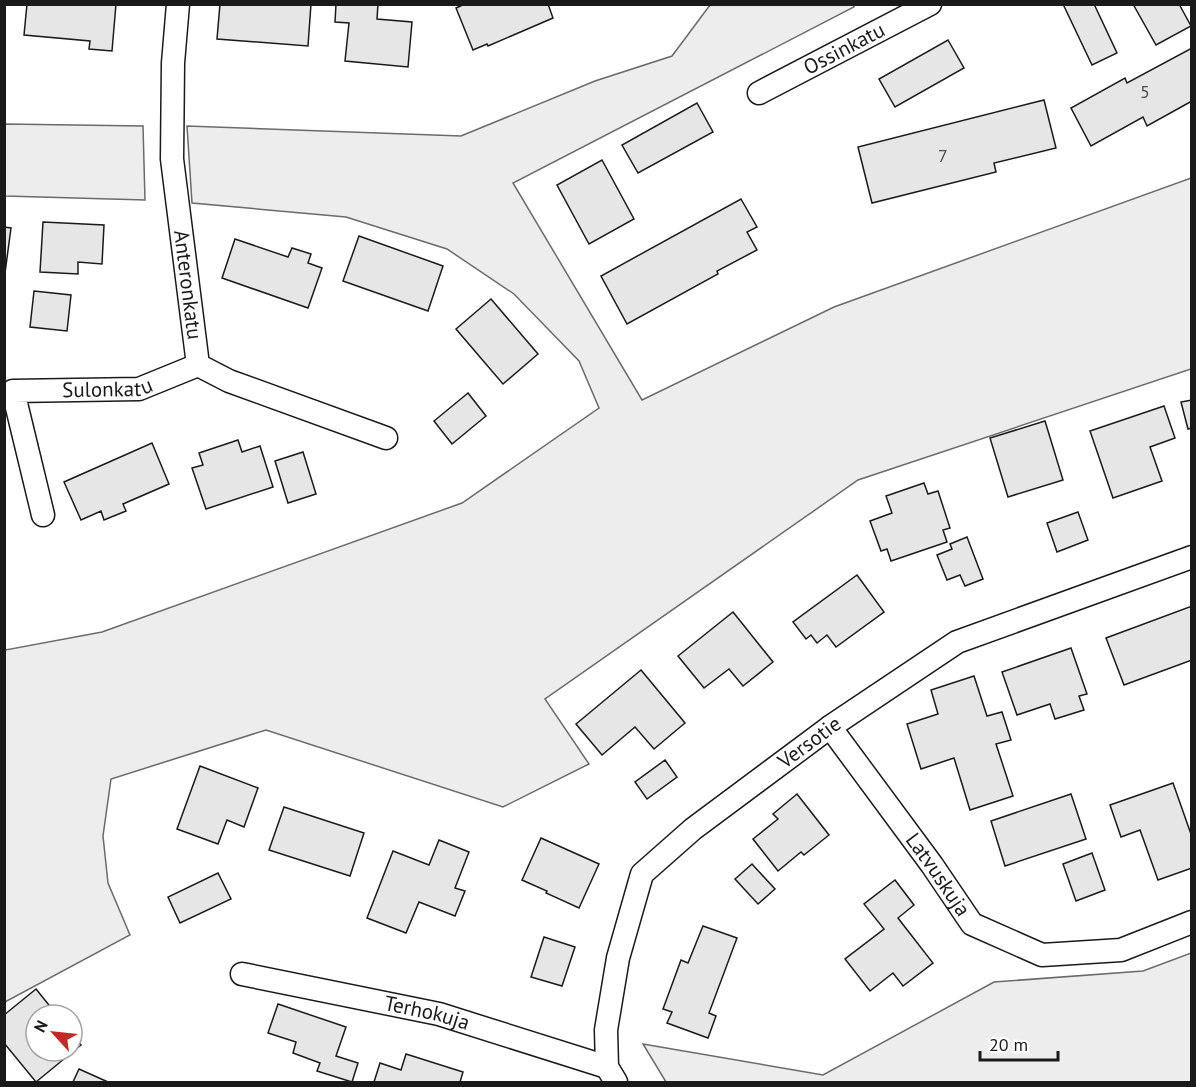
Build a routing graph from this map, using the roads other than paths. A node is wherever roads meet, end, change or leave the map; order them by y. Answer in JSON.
{"nodes":[{"id":1,"x":178,"y":4,"type":"edge"},
{"id":2,"x":930,"y":4,"type":"edge"},
{"id":3,"x":759,"y":93,"type":"dead end"},
{"id":4,"x":198,"y":365,"type":"junction"},
{"id":5,"x":9,"y":391,"type":"edge"},
{"id":6,"x":387,"y":438,"type":"dead end"},
{"id":7,"x":43,"y":515,"type":"dead end"},
{"id":8,"x":1191,"y":557,"type":"edge"},
{"id":9,"x":830,"y":727,"type":"junction"},
{"id":10,"x":1191,"y":922,"type":"edge"},
{"id":11,"x":242,"y":974,"type":"dead end"},
{"id":12,"x":611,"y":1075,"type":"edge"}],
"edges":[{"from":1,"to":4,"type":"street","name":"Anteronkatu"},
{"from":2,"to":3,"type":"street","name":"Ossinkatu"},
{"from":4,"to":5,"type":"street","name":"Sulonkatu"},
{"from":4,"to":6,"type":"street","name":"Anteronkatu"},
{"from":5,"to":7,"type":"street","name":"Sulonkatu"},
{"from":8,"to":9,"type":"street","name":"Versotie"},
{"from":9,"to":10,"type":"street","name":"Latvuskuja"},
{"from":9,"to":12,"type":"street","name":"Versotie"},
{"from":11,"to":12,"type":"street","name":"Terhokuja"}]}
